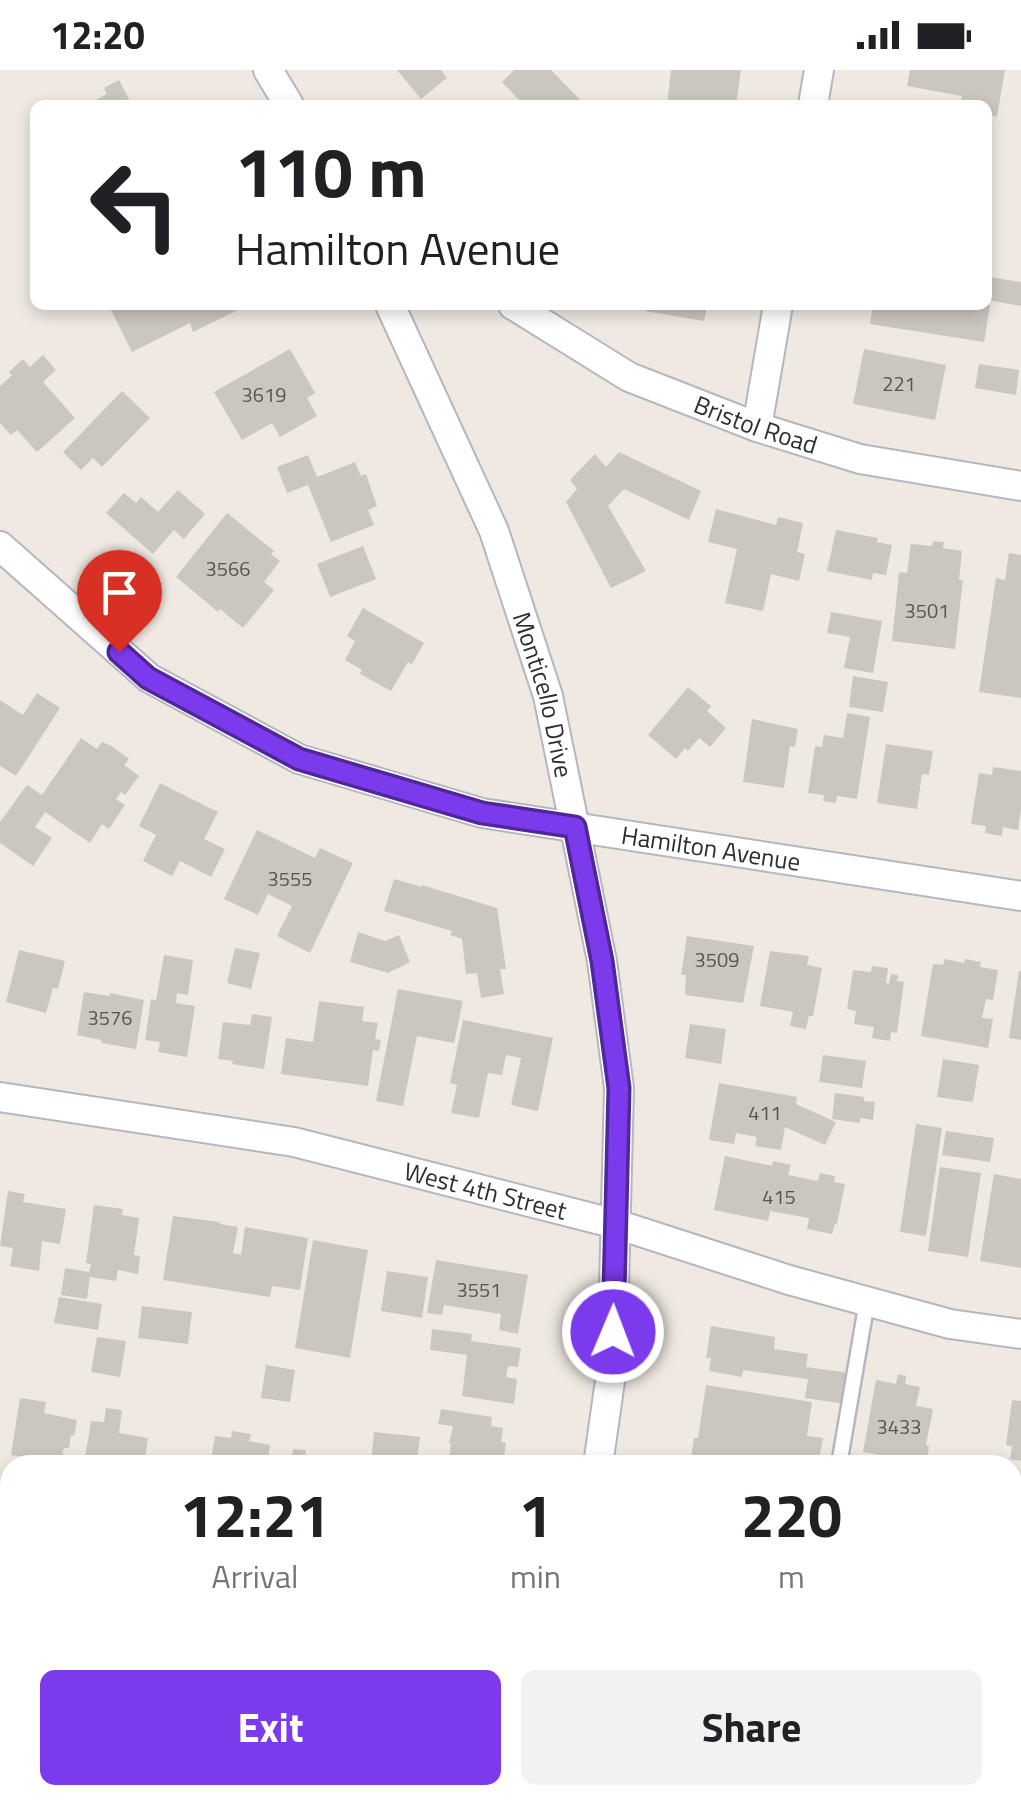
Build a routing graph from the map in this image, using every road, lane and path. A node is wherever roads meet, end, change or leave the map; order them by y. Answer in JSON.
{"nodes":[{"id":1,"x":268,"y":70,"type":"edge"},
{"id":2,"x":819,"y":70,"type":"edge"},
{"id":3,"x":286,"y":100,"type":"edge"},
{"id":4,"x":814,"y":100,"type":"edge"},
{"id":5,"x":392,"y":310,"type":"edge"},
{"id":6,"x":521,"y":310,"type":"edge"},
{"id":7,"x":777,"y":310,"type":"edge"},
{"id":8,"x":758,"y":427,"type":"junction"},
{"id":9,"x":1021,"y":486,"type":"edge"},
{"id":10,"x":0,"y":546,"type":"edge"},
{"id":11,"x":575,"y":827,"type":"junction"},
{"id":12,"x":1021,"y":896,"type":"edge"},
{"id":13,"x":0,"y":1098,"type":"edge"},
{"id":14,"x":616,"y":1224,"type":"junction"},
{"id":15,"x":867,"y":1301,"type":"junction"},
{"id":16,"x":1021,"y":1334,"type":"edge"},
{"id":17,"x":599,"y":1455,"type":"edge"},
{"id":18,"x":841,"y":1455,"type":"edge"}],
"edges":[{"from":1,"to":3,"type":"street"},
{"from":2,"to":4,"type":"street"},
{"from":5,"to":11,"type":"street","name":"Monticello Drive"},
{"from":6,"to":8,"type":"street","name":"Bristol Road"},
{"from":7,"to":8,"type":"street"},
{"from":8,"to":9,"type":"street","name":"Bristol Road"},
{"from":10,"to":11,"type":"street","name":"Hamilton Avenue"},
{"from":11,"to":12,"type":"street","name":"Hamilton Avenue"},
{"from":11,"to":14,"type":"street","name":"Monticello Drive"},
{"from":13,"to":14,"type":"street","name":"West 4th Street"},
{"from":14,"to":15,"type":"street","name":"West 4th Street"},
{"from":14,"to":17,"type":"street","name":"Monticello Drive"},
{"from":15,"to":16,"type":"street","name":"West 4th Street"},
{"from":15,"to":18,"type":"lane"}]}
